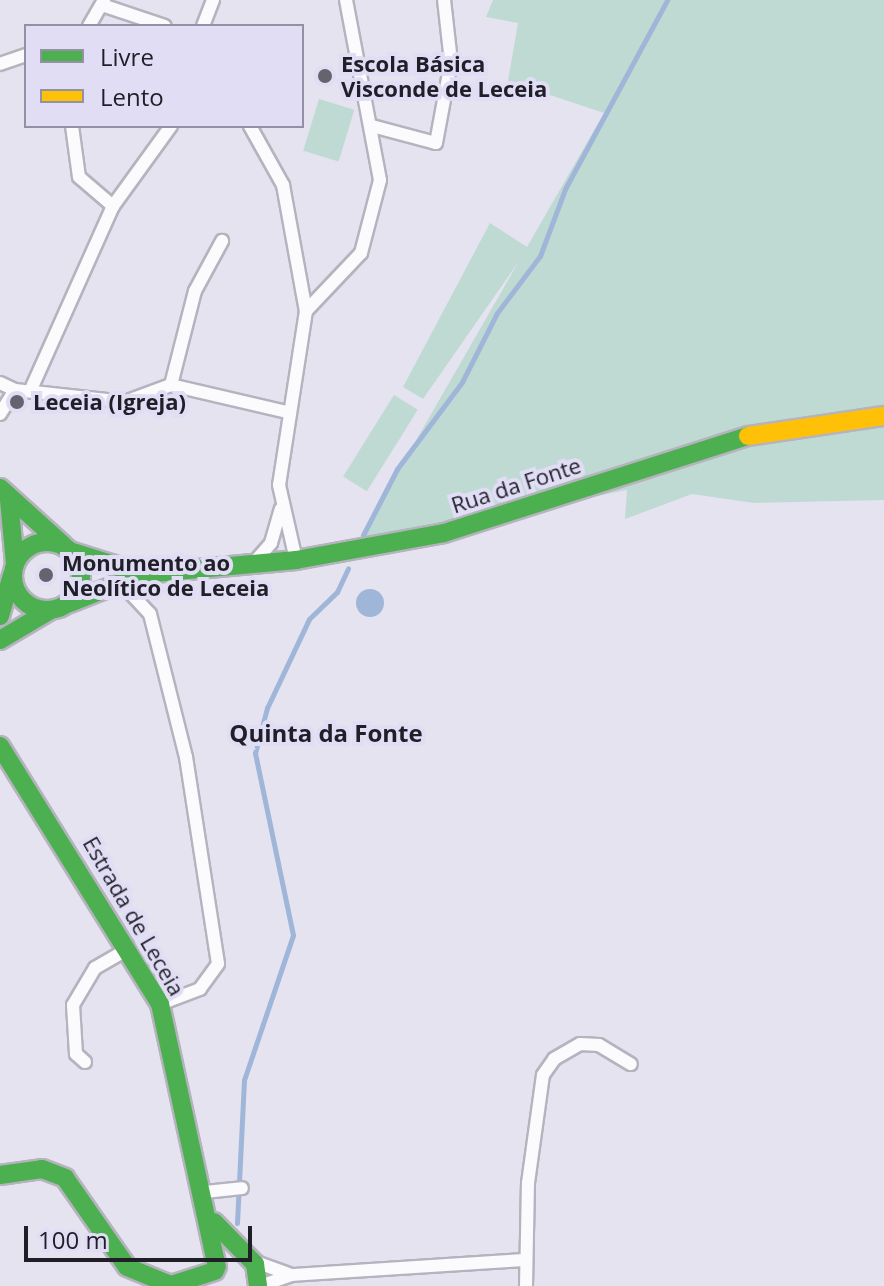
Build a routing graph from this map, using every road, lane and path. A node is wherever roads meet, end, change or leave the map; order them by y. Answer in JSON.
{"nodes":[{"id":1,"x":213,"y":0,"type":"edge"},
{"id":2,"x":346,"y":0,"type":"edge"},
{"id":3,"x":444,"y":0,"type":"edge"},
{"id":4,"x":103,"y":2,"type":"edge"},
{"id":5,"x":90,"y":24,"type":"edge"},
{"id":6,"x":160,"y":24,"type":"edge"},
{"id":7,"x":204,"y":24,"type":"edge"},
{"id":8,"x":24,"y":56,"type":"edge"},
{"id":9,"x":0,"y":64,"type":"edge"},
{"id":10,"x":372,"y":126,"type":"junction"},
{"id":11,"x":72,"y":128,"type":"edge"},
{"id":12,"x":170,"y":128,"type":"edge"},
{"id":13,"x":251,"y":128,"type":"edge"},
{"id":14,"x":113,"y":206,"type":"junction"},
{"id":15,"x":222,"y":241,"type":"dead end"},
{"id":16,"x":306,"y":311,"type":"junction"},
{"id":17,"x":0,"y":383,"type":"edge"},
{"id":18,"x":171,"y":385,"type":"junction"},
{"id":19,"x":32,"y":387,"type":"junction"},
{"id":20,"x":15,"y":390,"type":"junction"},
{"id":21,"x":287,"y":412,"type":"junction"},
{"id":22,"x":0,"y":414,"type":"edge"},
{"id":23,"x":884,"y":416,"type":"edge"},
{"id":24,"x":5,"y":504,"type":"edge"},
{"id":25,"x":281,"y":506,"type":"junction"},
{"id":26,"x":68,"y":549,"type":"junction"},
{"id":27,"x":296,"y":560,"type":"junction"},
{"id":28,"x":252,"y":565,"type":"junction"},
{"id":29,"x":14,"y":569,"type":"junction"},
{"id":30,"x":150,"y":573,"type":"junction"},
{"id":31,"x":121,"y":583,"type":"junction"},
{"id":32,"x":70,"y":603,"type":"junction"},
{"id":33,"x":49,"y":610,"type":"junction"},
{"id":34,"x":0,"y":616,"type":"edge"},
{"id":35,"x":0,"y":640,"type":"edge"},
{"id":36,"x":0,"y":746,"type":"edge"},
{"id":37,"x":128,"y":949,"type":"junction"},
{"id":38,"x":160,"y":1004,"type":"junction"},
{"id":39,"x":85,"y":1062,"type":"dead end"},
{"id":40,"x":631,"y":1064,"type":"dead end"},
{"id":41,"x":0,"y":1175,"type":"edge"},
{"id":42,"x":242,"y":1188,"type":"dead end"},
{"id":43,"x":205,"y":1192,"type":"junction"},
{"id":44,"x":212,"y":1220,"type":"junction"},
{"id":45,"x":248,"y":1259,"type":"junction"},
{"id":46,"x":526,"y":1260,"type":"junction"},
{"id":47,"x":216,"y":1275,"type":"edge"},
{"id":48,"x":292,"y":1275,"type":"junction"},
{"id":49,"x":194,"y":1284,"type":"edge"},
{"id":50,"x":172,"y":1286,"type":"edge"},
{"id":51,"x":259,"y":1286,"type":"edge"},
{"id":52,"x":526,"y":1286,"type":"edge"}],
"edges":[{"from":1,"to":7,"type":"street"},
{"from":2,"to":10,"type":"street"},
{"from":3,"to":10,"type":"street"},
{"from":4,"to":5,"type":"street"},
{"from":4,"to":6,"type":"street"},
{"from":8,"to":9,"type":"street"},
{"from":10,"to":16,"type":"street"},
{"from":11,"to":14,"type":"street"},
{"from":12,"to":14,"type":"street"},
{"from":13,"to":16,"type":"street"},
{"from":14,"to":19,"type":"street"},
{"from":15,"to":18,"type":"street"},
{"from":16,"to":21,"type":"street"},
{"from":17,"to":20,"type":"street"},
{"from":18,"to":19,"type":"street"},
{"from":18,"to":21,"type":"street"},
{"from":19,"to":20,"type":"street"},
{"from":20,"to":22,"type":"street"},
{"from":21,"to":25,"type":"street"},
{"from":23,"to":27,"type":"main road","name":"Rua da Fonte"},
{"from":24,"to":26,"type":"main road"},
{"from":24,"to":29,"type":"main road"},
{"from":25,"to":27,"type":"street"},
{"from":25,"to":28,"type":"street"},
{"from":26,"to":29,"type":"main road"},
{"from":26,"to":30,"type":"main road","name":"Rua da Fonte"},
{"from":26,"to":32,"type":"main road"},
{"from":27,"to":28,"type":"main road","name":"Rua da Fonte"},
{"from":28,"to":30,"type":"main road","name":"Rua da Fonte"},
{"from":29,"to":33,"type":"main road"},
{"from":29,"to":34,"type":"main road"},
{"from":30,"to":31,"type":"main road","name":"Rua da Fonte"},
{"from":31,"to":32,"type":"main road","name":"Rua da Fonte"},
{"from":31,"to":38,"type":"street"},
{"from":32,"to":33,"type":"main road"},
{"from":33,"to":35,"type":"main road"},
{"from":36,"to":37,"type":"main road","name":"Estrada de Leceia"},
{"from":37,"to":38,"type":"main road","name":"Estrada de Leceia"},
{"from":37,"to":39,"type":"street"},
{"from":38,"to":43,"type":"main road","name":"Estrada de Leceia"},
{"from":40,"to":46,"type":"street"},
{"from":41,"to":50,"type":"main road"},
{"from":42,"to":43,"type":"street"},
{"from":43,"to":44,"type":"main road","name":"Estrada de Leceia"},
{"from":44,"to":45,"type":"main road","name":"Estrada de Leceia"},
{"from":44,"to":47,"type":"main road","name":"Estrada de Leceia"},
{"from":45,"to":47,"type":"main road"},
{"from":45,"to":48,"type":"street"},
{"from":45,"to":51,"type":"main road"},
{"from":46,"to":48,"type":"street"},
{"from":46,"to":52,"type":"street"},
{"from":47,"to":49,"type":"main road"},
{"from":48,"to":51,"type":"street"},
{"from":49,"to":50,"type":"main road"}]}
